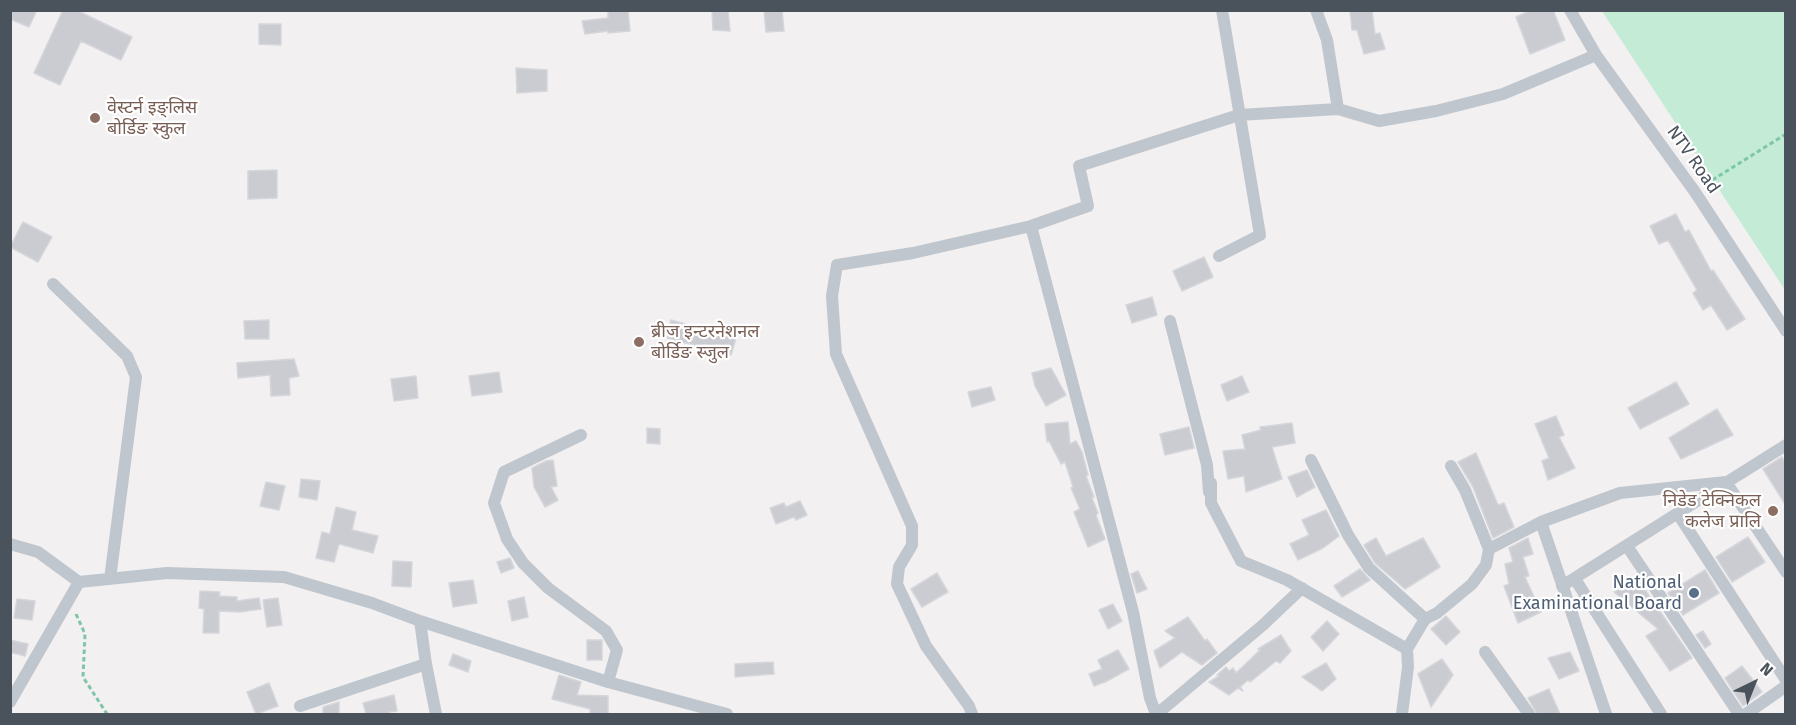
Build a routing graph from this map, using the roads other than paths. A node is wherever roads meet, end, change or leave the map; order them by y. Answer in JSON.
{"nodes":[{"id":1,"x":1222,"y":10,"type":"edge"},
{"id":2,"x":1316,"y":10,"type":"edge"},
{"id":3,"x":1570,"y":10,"type":"edge"},
{"id":4,"x":1596,"y":55,"type":"junction"},
{"id":5,"x":1338,"y":109,"type":"junction"},
{"id":6,"x":1239,"y":115,"type":"junction"},
{"id":7,"x":1030,"y":226,"type":"junction"},
{"id":8,"x":1219,"y":256,"type":"dead end"},
{"id":9,"x":53,"y":284,"type":"dead end"},
{"id":10,"x":1170,"y":321,"type":"dead end"},
{"id":11,"x":1785,"y":331,"type":"edge"},
{"id":12,"x":581,"y":435,"type":"dead end"},
{"id":13,"x":1785,"y":447,"type":"edge"},
{"id":14,"x":1311,"y":460,"type":"dead end"},
{"id":15,"x":1451,"y":466,"type":"dead end"},
{"id":16,"x":1726,"y":482,"type":"junction"},
{"id":17,"x":1211,"y":483,"type":"dead end"},
{"id":18,"x":1210,"y":503,"type":"junction"},
{"id":19,"x":1678,"y":514,"type":"junction"},
{"id":20,"x":1541,"y":522,"type":"junction"},
{"id":21,"x":10,"y":544,"type":"edge"},
{"id":22,"x":1627,"y":546,"type":"junction"},
{"id":23,"x":1489,"y":549,"type":"junction"},
{"id":24,"x":1785,"y":572,"type":"edge"},
{"id":25,"x":110,"y":579,"type":"junction"},
{"id":26,"x":1575,"y":579,"type":"junction"},
{"id":27,"x":79,"y":582,"type":"junction"},
{"id":28,"x":1562,"y":586,"type":"junction"},
{"id":29,"x":1302,"y":588,"type":"junction"},
{"id":30,"x":1425,"y":619,"type":"junction"},
{"id":31,"x":420,"y":621,"type":"junction"},
{"id":32,"x":1407,"y":649,"type":"junction"},
{"id":33,"x":1485,"y":652,"type":"dead end"},
{"id":34,"x":426,"y":664,"type":"junction"},
{"id":35,"x":1785,"y":680,"type":"edge"},
{"id":36,"x":608,"y":682,"type":"junction"},
{"id":37,"x":1785,"y":686,"type":"edge"},
{"id":38,"x":10,"y":702,"type":"edge"},
{"id":39,"x":300,"y":706,"type":"dead end"},
{"id":40,"x":436,"y":714,"type":"edge"},
{"id":41,"x":727,"y":714,"type":"edge"},
{"id":42,"x":972,"y":714,"type":"edge"},
{"id":43,"x":1157,"y":714,"type":"edge"},
{"id":44,"x":1402,"y":714,"type":"edge"},
{"id":45,"x":1529,"y":714,"type":"edge"},
{"id":46,"x":1606,"y":714,"type":"edge"},
{"id":47,"x":1661,"y":714,"type":"edge"},
{"id":48,"x":1738,"y":714,"type":"edge"},
{"id":49,"x":1746,"y":714,"type":"edge"}],
"edges":[{"from":1,"to":6,"type":"street"},
{"from":2,"to":5,"type":"street"},
{"from":3,"to":4,"type":"street","name":"NTV Road"},
{"from":4,"to":5,"type":"street"},
{"from":4,"to":11,"type":"street","name":"NTV Road"},
{"from":5,"to":6,"type":"street"},
{"from":6,"to":7,"type":"street"},
{"from":6,"to":8,"type":"street"},
{"from":7,"to":42,"type":"street"},
{"from":7,"to":43,"type":"street"},
{"from":9,"to":25,"type":"street"},
{"from":10,"to":18,"type":"street"},
{"from":12,"to":36,"type":"street"},
{"from":13,"to":16,"type":"street"},
{"from":14,"to":30,"type":"street"},
{"from":15,"to":23,"type":"street"},
{"from":16,"to":19,"type":"street"},
{"from":16,"to":20,"type":"street"},
{"from":16,"to":24,"type":"street"},
{"from":17,"to":18,"type":"street"},
{"from":18,"to":29,"type":"street"},
{"from":19,"to":22,"type":"street"},
{"from":19,"to":35,"type":"street"},
{"from":20,"to":23,"type":"street"},
{"from":20,"to":28,"type":"street"},
{"from":21,"to":27,"type":"street"},
{"from":22,"to":26,"type":"street"},
{"from":22,"to":48,"type":"street"},
{"from":23,"to":30,"type":"street"},
{"from":25,"to":27,"type":"street"},
{"from":25,"to":31,"type":"street"},
{"from":26,"to":28,"type":"street"},
{"from":26,"to":47,"type":"street"},
{"from":27,"to":38,"type":"street"},
{"from":28,"to":46,"type":"street"},
{"from":29,"to":32,"type":"street"},
{"from":29,"to":43,"type":"street"},
{"from":30,"to":32,"type":"street"},
{"from":31,"to":34,"type":"street"},
{"from":31,"to":36,"type":"street"},
{"from":32,"to":44,"type":"street"},
{"from":33,"to":45,"type":"street"},
{"from":34,"to":39,"type":"street"},
{"from":34,"to":40,"type":"street"},
{"from":36,"to":41,"type":"street"},
{"from":37,"to":49,"type":"street"}]}
